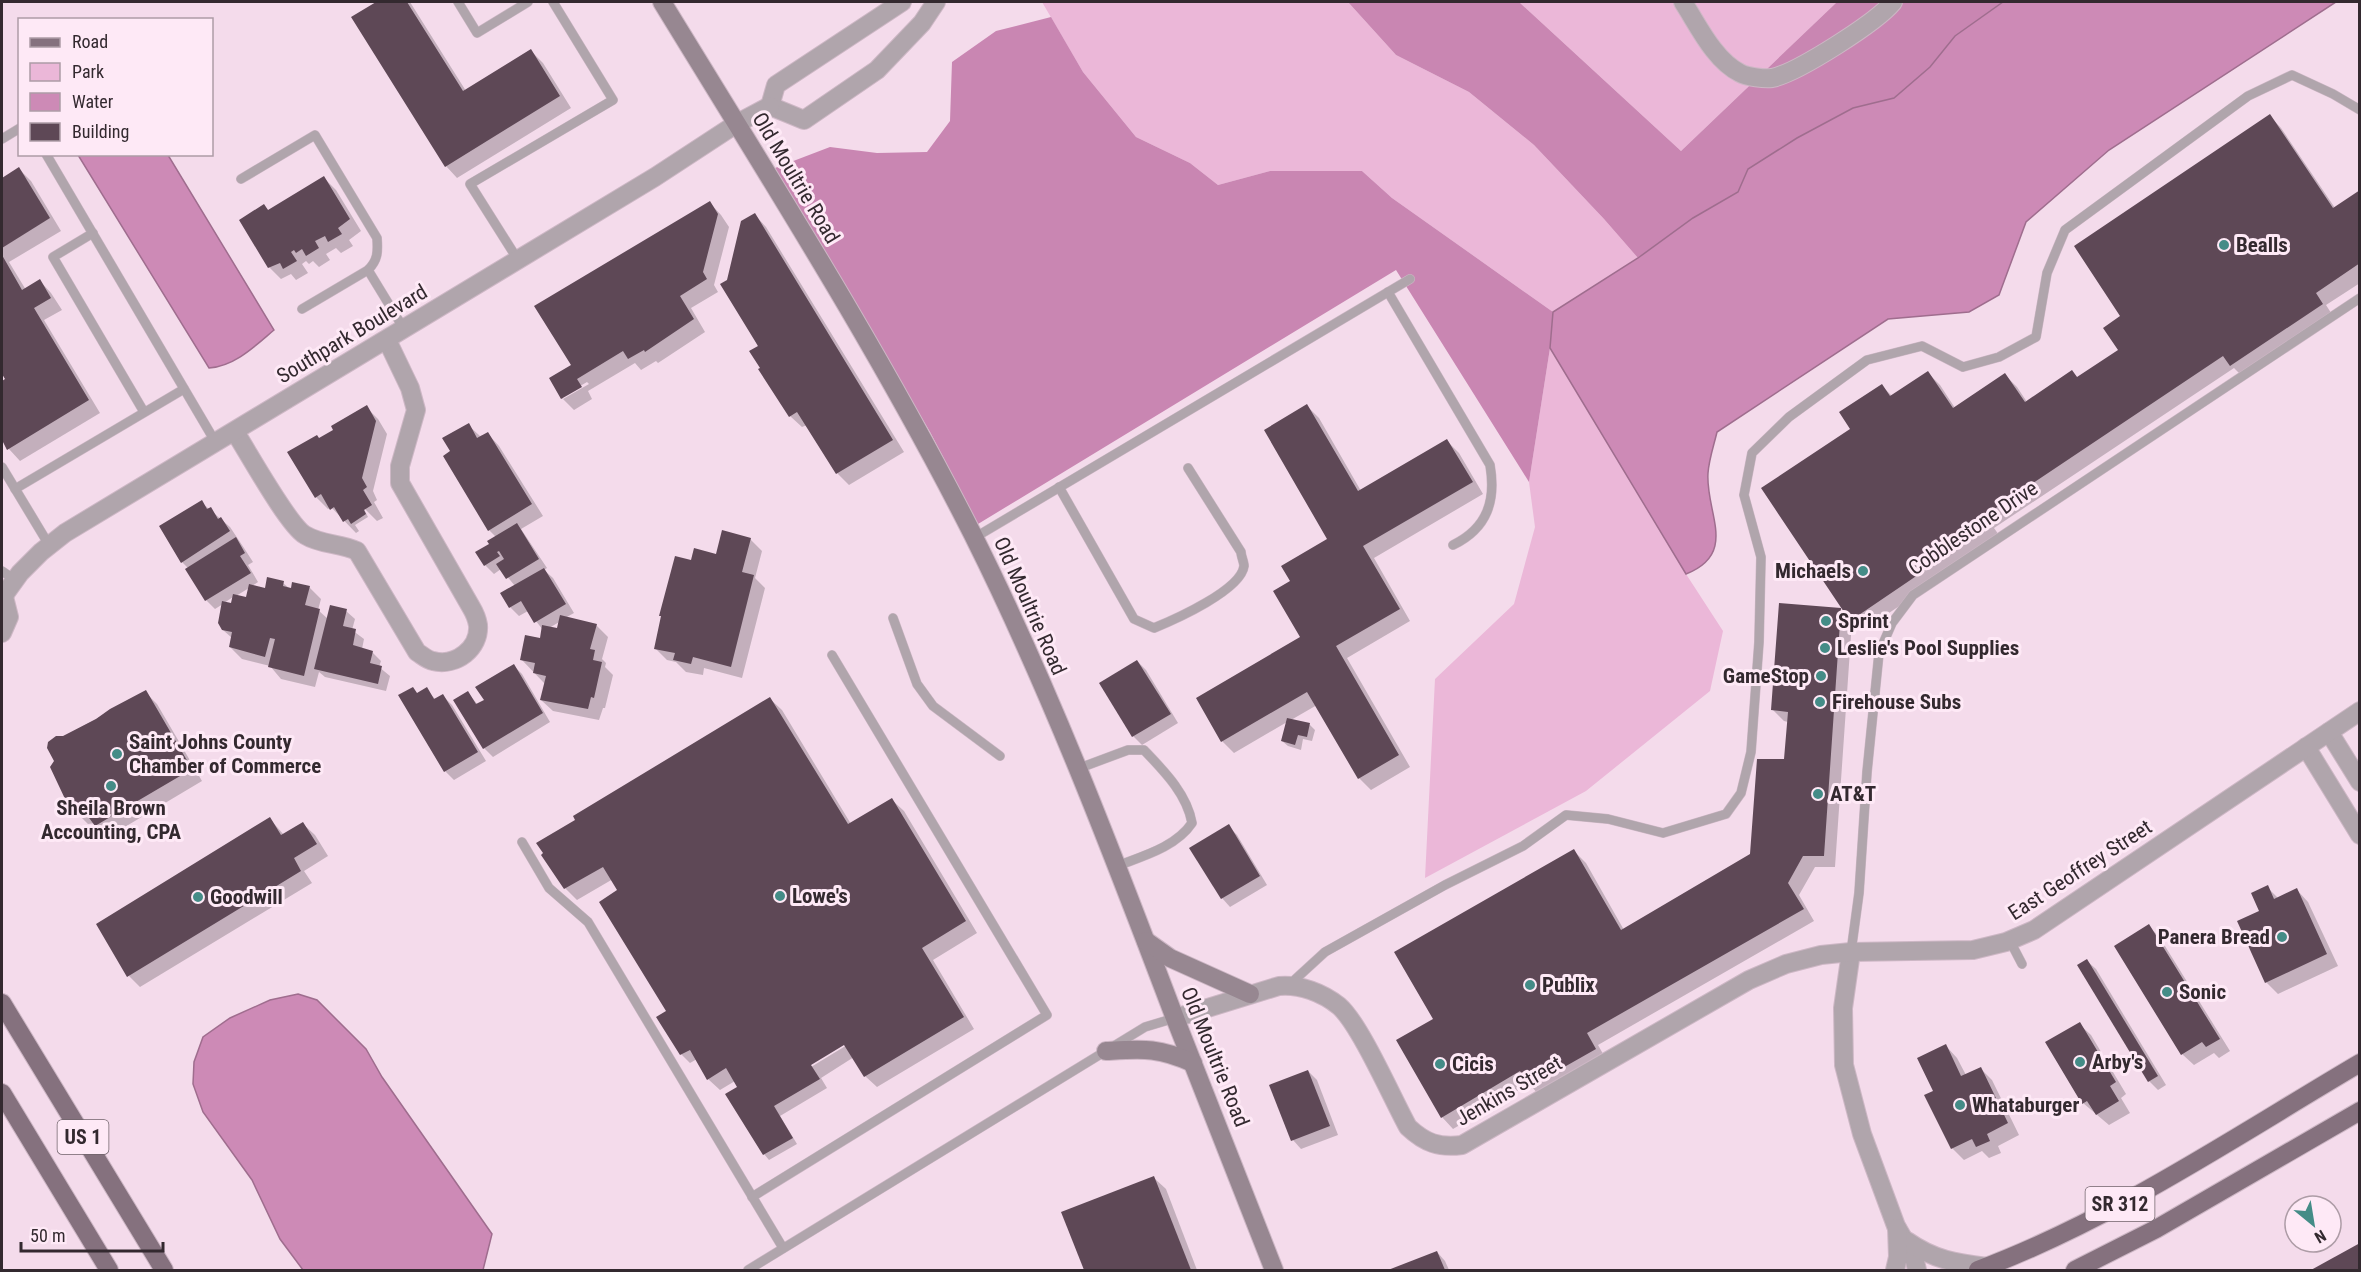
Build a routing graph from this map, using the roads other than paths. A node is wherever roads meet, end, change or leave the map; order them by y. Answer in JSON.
{"nodes":[{"id":1,"x":458,"y":2,"type":"edge"},
{"id":2,"x":528,"y":2,"type":"edge"},
{"id":3,"x":553,"y":2,"type":"edge"},
{"id":4,"x":662,"y":2,"type":"edge"},
{"id":5,"x":903,"y":2,"type":"edge"},
{"id":6,"x":936,"y":2,"type":"edge"},
{"id":7,"x":1683,"y":2,"type":"edge"},
{"id":8,"x":1893,"y":2,"type":"edge"},
{"id":9,"x":770,"y":106,"type":"junction"},
{"id":10,"x":2360,"y":110,"type":"edge"},
{"id":11,"x":736,"y":124,"type":"junction"},
{"id":12,"x":18,"y":129,"type":"edge"},
{"id":13,"x":2,"y":138,"type":"edge"},
{"id":14,"x":47,"y":156,"type":"edge"},
{"id":15,"x":241,"y":179,"type":"dead end"},
{"id":16,"x":93,"y":233,"type":"junction"},
{"id":17,"x":518,"y":260,"type":"junction"},
{"id":18,"x":368,"y":270,"type":"junction"},
{"id":19,"x":1410,"y":279,"type":"dead end"},
{"id":20,"x":1388,"y":292,"type":"junction"},
{"id":21,"x":2360,"y":298,"type":"edge"},
{"id":22,"x":302,"y":309,"type":"dead end"},
{"id":23,"x":404,"y":329,"type":"junction"},
{"id":24,"x":387,"y":340,"type":"junction"},
{"id":25,"x":184,"y":389,"type":"junction"},
{"id":26,"x":144,"y":412,"type":"junction"},
{"id":27,"x":235,"y":432,"type":"junction"},
{"id":28,"x":216,"y":443,"type":"junction"},
{"id":29,"x":2,"y":468,"type":"edge"},
{"id":30,"x":1188,"y":468,"type":"dead end"},
{"id":31,"x":1059,"y":487,"type":"junction"},
{"id":32,"x":15,"y":489,"type":"junction"},
{"id":33,"x":974,"y":538,"type":"junction"},
{"id":34,"x":49,"y":545,"type":"junction"},
{"id":35,"x":1454,"y":545,"type":"dead end"},
{"id":36,"x":8,"y":575,"type":"edge"},
{"id":37,"x":3,"y":598,"type":"edge"},
{"id":38,"x":893,"y":618,"type":"dead end"},
{"id":39,"x":2,"y":633,"type":"edge"},
{"id":40,"x":832,"y":655,"type":"dead end"},
{"id":41,"x":2360,"y":711,"type":"edge"},
{"id":42,"x":2329,"y":732,"type":"junction"},
{"id":43,"x":2306,"y":747,"type":"junction"},
{"id":44,"x":1000,"y":756,"type":"dead end"},
{"id":45,"x":1077,"y":770,"type":"junction"},
{"id":46,"x":2360,"y":782,"type":"edge"},
{"id":47,"x":2360,"y":836,"type":"edge"},
{"id":48,"x":522,"y":842,"type":"dead end"},
{"id":49,"x":1117,"y":866,"type":"junction"},
{"id":50,"x":1146,"y":941,"type":"junction"},
{"id":51,"x":2010,"y":941,"type":"junction"},
{"id":52,"x":1851,"y":952,"type":"junction"},
{"id":53,"x":2022,"y":964,"type":"dead end"},
{"id":54,"x":1289,"y":985,"type":"junction"},
{"id":55,"x":1251,"y":994,"type":"junction"},
{"id":56,"x":2,"y":1003,"type":"edge"},
{"id":57,"x":1175,"y":1018,"type":"junction"},
{"id":58,"x":1106,"y":1051,"type":"junction"},
{"id":59,"x":1193,"y":1063,"type":"junction"},
{"id":60,"x":2360,"y":1063,"type":"edge"},
{"id":61,"x":2,"y":1093,"type":"edge"},
{"id":62,"x":2360,"y":1111,"type":"edge"},
{"id":63,"x":752,"y":1197,"type":"junction"},
{"id":64,"x":1901,"y":1233,"type":"junction"},
{"id":65,"x":783,"y":1248,"type":"junction"},
{"id":66,"x":1983,"y":1269,"type":"edge"},
{"id":67,"x":109,"y":1270,"type":"edge"},
{"id":68,"x":164,"y":1270,"type":"edge"},
{"id":69,"x":748,"y":1270,"type":"edge"},
{"id":70,"x":1274,"y":1270,"type":"edge"},
{"id":71,"x":1895,"y":1270,"type":"edge"},
{"id":72,"x":1917,"y":1270,"type":"edge"},
{"id":73,"x":2075,"y":1270,"type":"edge"}],
"edges":[{"from":1,"to":2,"type":"lane"},
{"from":3,"to":17,"type":"lane"},
{"from":4,"to":11,"type":"main road","name":"Old Moultrie Road"},
{"from":5,"to":9,"type":"street"},
{"from":6,"to":9,"type":"street"},
{"from":7,"to":8,"type":"street"},
{"from":9,"to":11,"type":"street","name":"Southpark Boulevard"},
{"from":10,"to":54,"type":"lane"},
{"from":11,"to":17,"type":"street","name":"Southpark Boulevard"},
{"from":11,"to":33,"type":"main road","name":"Old Moultrie Road"},
{"from":12,"to":13,"type":"lane"},
{"from":14,"to":16,"type":"lane"},
{"from":15,"to":18,"type":"lane"},
{"from":16,"to":25,"type":"lane"},
{"from":16,"to":26,"type":"lane"},
{"from":17,"to":23,"type":"street","name":"Southpark Boulevard"},
{"from":18,"to":22,"type":"lane"},
{"from":18,"to":23,"type":"lane"},
{"from":19,"to":20,"type":"lane"},
{"from":20,"to":31,"type":"lane"},
{"from":20,"to":35,"type":"lane"},
{"from":21,"to":52,"type":"lane","name":"Cobblestone Drive"},
{"from":23,"to":24,"type":"street","name":"Southpark Boulevard"},
{"from":24,"to":27,"type":"street","name":"Southpark Boulevard"},
{"from":24,"to":27,"type":"street"},
{"from":25,"to":26,"type":"lane"},
{"from":25,"to":28,"type":"lane"},
{"from":26,"to":32,"type":"lane"},
{"from":27,"to":28,"type":"street","name":"Southpark Boulevard"},
{"from":28,"to":34,"type":"street","name":"Southpark Boulevard"},
{"from":29,"to":32,"type":"lane"},
{"from":30,"to":31,"type":"lane"},
{"from":31,"to":33,"type":"lane"},
{"from":32,"to":34,"type":"lane"},
{"from":33,"to":45,"type":"main road","name":"Old Moultrie Road"},
{"from":34,"to":36,"type":"street","name":"Southpark Boulevard"},
{"from":36,"to":37,"type":"street","name":"Southpark Boulevard"},
{"from":37,"to":39,"type":"street","name":"Southpark Boulevard"},
{"from":38,"to":44,"type":"lane"},
{"from":40,"to":63,"type":"lane"},
{"from":41,"to":42,"type":"street","name":"East Geoffrey Street"},
{"from":42,"to":43,"type":"street","name":"East Geoffrey Street"},
{"from":42,"to":46,"type":"street"},
{"from":43,"to":47,"type":"street"},
{"from":43,"to":51,"type":"street","name":"East Geoffrey Street"},
{"from":45,"to":49,"type":"main road","name":"Old Moultrie Road"},
{"from":45,"to":49,"type":"lane"},
{"from":48,"to":63,"type":"lane"},
{"from":49,"to":50,"type":"main road","name":"Old Moultrie Road"},
{"from":50,"to":55,"type":"main road"},
{"from":50,"to":57,"type":"main road","name":"Old Moultrie Road"},
{"from":51,"to":52,"type":"street","name":"East Geoffrey Street"},
{"from":51,"to":53,"type":"lane"},
{"from":52,"to":54,"type":"street","name":"Jenkins Street"},
{"from":52,"to":64,"type":"street","name":"Cobblestone Drive"},
{"from":54,"to":55,"type":"street"},
{"from":55,"to":57,"type":"street"},
{"from":56,"to":68,"type":"main road","number":"US 1"},
{"from":57,"to":58,"type":"lane"},
{"from":57,"to":59,"type":"main road","name":"Old Moultrie Road"},
{"from":58,"to":59,"type":"main road"},
{"from":58,"to":65,"type":"lane"},
{"from":59,"to":70,"type":"main road","name":"Old Moultrie Road"},
{"from":60,"to":66,"type":"main road","number":"SR 312"},
{"from":61,"to":67,"type":"main road","number":"US 1"},
{"from":62,"to":73,"type":"main road","number":"SR 312"},
{"from":63,"to":65,"type":"lane"},
{"from":64,"to":66,"type":"street"},
{"from":64,"to":71,"type":"street","name":"Cobblestone Drive"},
{"from":64,"to":72,"type":"street","name":"Cobblestone Drive"},
{"from":65,"to":69,"type":"lane"}]}
